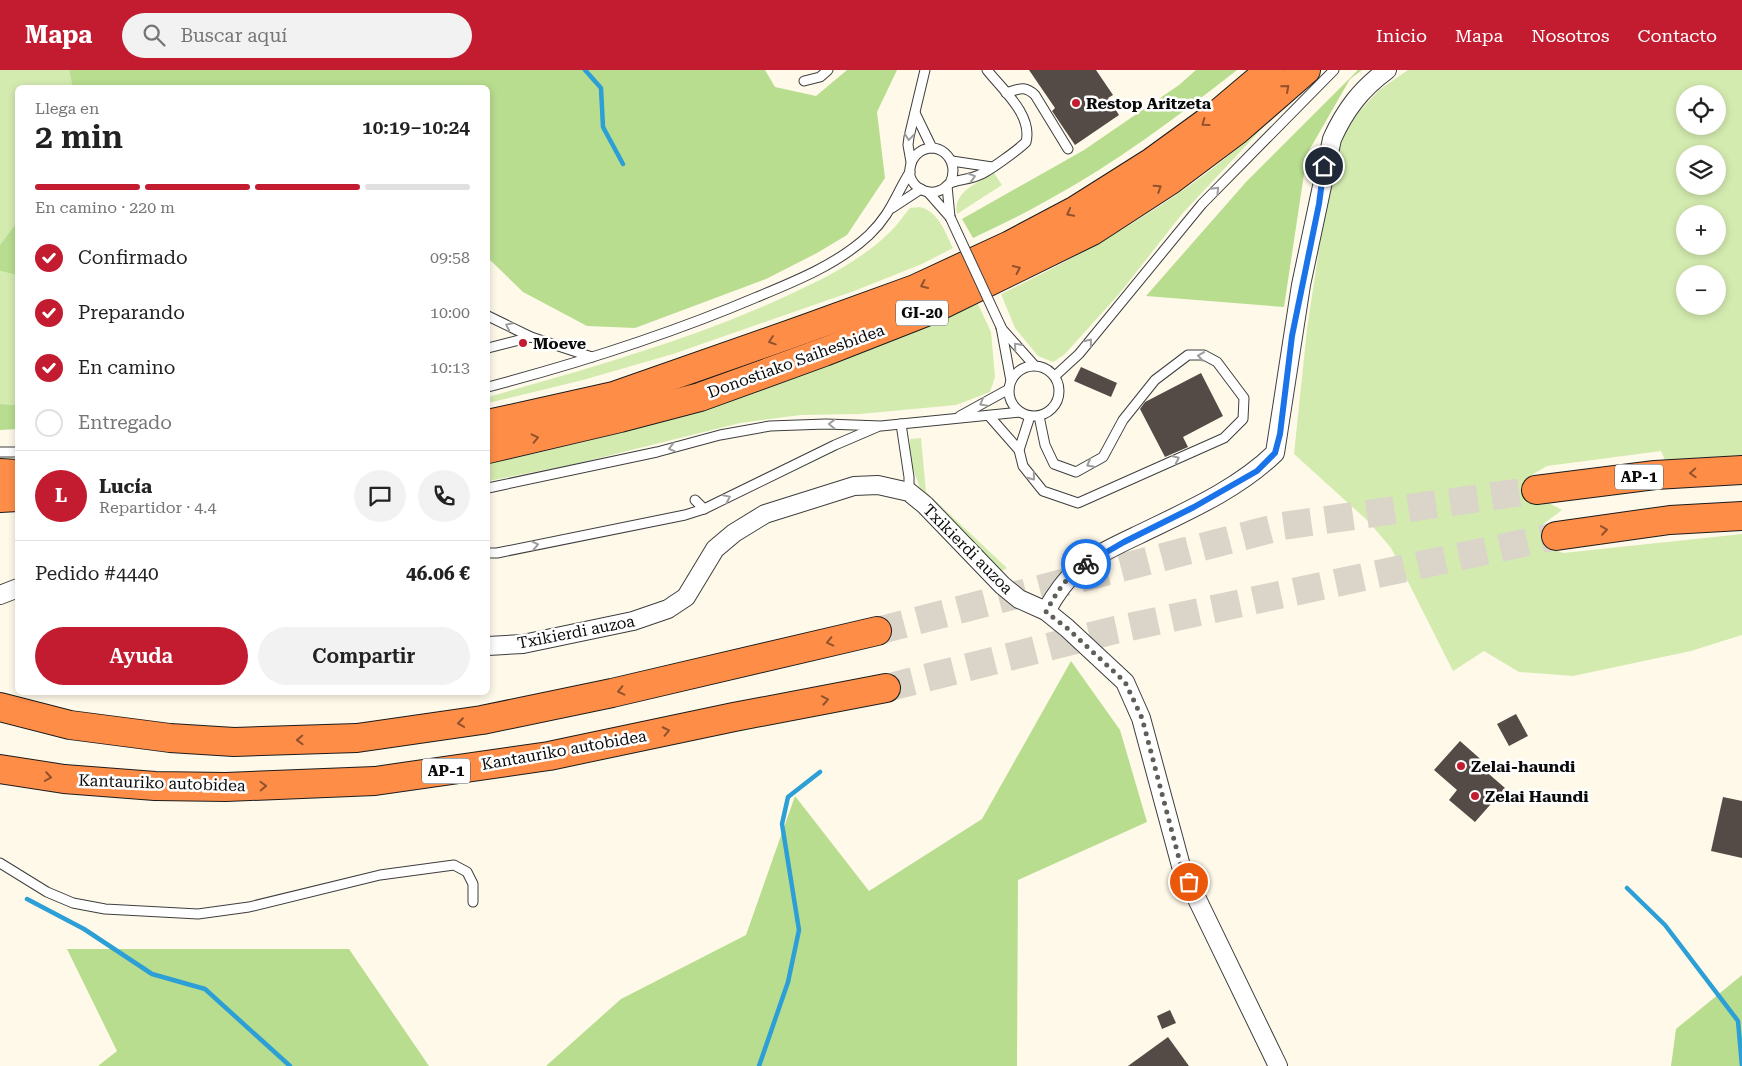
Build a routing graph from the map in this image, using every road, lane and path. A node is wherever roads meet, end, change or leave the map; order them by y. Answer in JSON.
{"nodes":[{"id":1,"x":828,"y":70,"type":"edge"},
{"id":2,"x":925,"y":70,"type":"edge"},
{"id":3,"x":987,"y":70,"type":"edge"},
{"id":4,"x":1270,"y":70,"type":"edge"},
{"id":5,"x":1306,"y":70,"type":"edge"},
{"id":6,"x":1334,"y":70,"type":"edge"},
{"id":7,"x":1386,"y":70,"type":"edge"},
{"id":8,"x":804,"y":81,"type":"dead end"},
{"id":9,"x":1006,"y":92,"type":"junction"},
{"id":10,"x":915,"y":113,"type":"junction"},
{"id":11,"x":932,"y":148,"type":"junction"},
{"id":12,"x":1068,"y":149,"type":"dead end"},
{"id":13,"x":952,"y":161,"type":"junction"},
{"id":14,"x":911,"y":162,"type":"junction"},
{"id":15,"x":992,"y":167,"type":"junction"},
{"id":16,"x":910,"y":172,"type":"junction"},
{"id":17,"x":949,"y":184,"type":"junction"},
{"id":18,"x":925,"y":191,"type":"junction"},
{"id":19,"x":892,"y":208,"type":"junction"},
{"id":20,"x":950,"y":218,"type":"junction"},
{"id":21,"x":490,"y":317,"type":"edge"},
{"id":22,"x":1001,"y":327,"type":"junction"},
{"id":23,"x":531,"y":337,"type":"junction"},
{"id":24,"x":490,"y":347,"type":"edge"},
{"id":25,"x":592,"y":358,"type":"junction"},
{"id":26,"x":1034,"y":366,"type":"junction"},
{"id":27,"x":1055,"y":376,"type":"junction"},
{"id":28,"x":1010,"y":385,"type":"junction"},
{"id":29,"x":490,"y":386,"type":"edge"},
{"id":30,"x":1020,"y":412,"type":"junction"},
{"id":31,"x":1034,"y":416,"type":"junction"},
{"id":32,"x":990,"y":417,"type":"junction"},
{"id":33,"x":958,"y":418,"type":"junction"},
{"id":34,"x":490,"y":424,"type":"edge"},
{"id":35,"x":902,"y":424,"type":"junction"},
{"id":36,"x":881,"y":426,"type":"junction"},
{"id":37,"x":490,"y":449,"type":"edge"},
{"id":38,"x":1019,"y":450,"type":"junction"},
{"id":39,"x":0,"y":452,"type":"edge"},
{"id":40,"x":15,"y":452,"type":"edge"},
{"id":41,"x":1742,"y":470,"type":"edge"},
{"id":42,"x":0,"y":473,"type":"edge"},
{"id":43,"x":15,"y":474,"type":"edge"},
{"id":44,"x":490,"y":488,"type":"edge"},
{"id":45,"x":1536,"y":490,"type":"tunnel mouth"},
{"id":46,"x":909,"y":492,"type":"junction"},
{"id":47,"x":695,"y":500,"type":"dead end"},
{"id":48,"x":704,"y":509,"type":"junction"},
{"id":49,"x":1742,"y":516,"type":"edge"},
{"id":50,"x":1556,"y":536,"type":"tunnel mouth"},
{"id":51,"x":490,"y":553,"type":"edge"},
{"id":52,"x":15,"y":589,"type":"edge"},
{"id":53,"x":0,"y":595,"type":"edge"},
{"id":54,"x":1046,"y":612,"type":"junction"},
{"id":55,"x":877,"y":631,"type":"tunnel mouth"},
{"id":56,"x":490,"y":646,"type":"edge"},
{"id":57,"x":886,"y":688,"type":"tunnel mouth"},
{"id":58,"x":0,"y":707,"type":"edge"},
{"id":59,"x":0,"y":769,"type":"edge"},
{"id":60,"x":0,"y":863,"type":"edge"},
{"id":61,"x":473,"y":902,"type":"dead end"},
{"id":62,"x":1278,"y":1066,"type":"edge"}],
"edges":[{"from":1,"to":8,"type":"lane"},
{"from":2,"to":10,"type":"lane"},
{"from":3,"to":9,"type":"lane"},
{"from":4,"to":34,"type":"highway","name":"Donostiako Saihesbidea","number":"GI-20","one_way":true},
{"from":37,"to":5,"type":"highway","name":"Donostiako Saihesbidea","number":"GI-20","one_way":true},
{"from":27,"to":6,"type":"lane","one_way":true},
{"from":7,"to":54,"type":"street"},
{"from":9,"to":12,"type":"lane"},
{"from":9,"to":15,"type":"lane"},
{"from":10,"to":11,"type":"lane"},
{"from":10,"to":14,"type":"lane","one_way":true},
{"from":11,"to":13,"type":"lane"},
{"from":11,"to":14,"type":"lane"},
{"from":13,"to":15,"type":"lane"},
{"from":13,"to":17,"type":"lane"},
{"from":14,"to":16,"type":"lane"},
{"from":17,"to":15,"type":"lane","one_way":true},
{"from":16,"to":18,"type":"lane"},
{"from":16,"to":19,"type":"lane"},
{"from":17,"to":18,"type":"lane"},
{"from":17,"to":20,"type":"lane"},
{"from":18,"to":19,"type":"lane"},
{"from":18,"to":20,"type":"lane"},
{"from":19,"to":25,"type":"lane"},
{"from":20,"to":22,"type":"lane","bridge":true},
{"from":23,"to":21,"type":"lane","one_way":true},
{"from":26,"to":22,"type":"lane","one_way":true},
{"from":22,"to":28,"type":"lane"},
{"from":23,"to":24,"type":"lane"},
{"from":23,"to":25,"type":"lane"},
{"from":25,"to":29,"type":"lane"},
{"from":26,"to":27,"type":"lane"},
{"from":26,"to":28,"type":"lane"},
{"from":27,"to":31,"type":"lane"},
{"from":28,"to":30,"type":"lane"},
{"from":28,"to":33,"type":"lane","one_way":true},
{"from":30,"to":31,"type":"lane"},
{"from":30,"to":32,"type":"lane"},
{"from":31,"to":38,"type":"lane"},
{"from":38,"to":31,"type":"lane","one_way":true},
{"from":32,"to":33,"type":"lane"},
{"from":32,"to":38,"type":"lane"},
{"from":33,"to":35,"type":"lane"},
{"from":35,"to":36,"type":"lane"},
{"from":35,"to":46,"type":"lane"},
{"from":36,"to":44,"type":"lane","one_way":true},
{"from":48,"to":36,"type":"lane","one_way":true},
{"from":39,"to":40,"type":"lane"},
{"from":41,"to":45,"type":"highway","number":"AP-1","one_way":true},
{"from":42,"to":43,"type":"highway"},
{"from":46,"to":54,"type":"street","name":"Txikierdi auzoa"},
{"from":46,"to":56,"type":"street","name":"Txikierdi auzoa"},
{"from":47,"to":48,"type":"lane"},
{"from":51,"to":48,"type":"lane","one_way":true},
{"from":50,"to":49,"type":"highway","one_way":true},
{"from":52,"to":53,"type":"street"},
{"from":54,"to":62,"type":"street","name":"Txikierdi auzoa"},
{"from":55,"to":58,"type":"highway","one_way":true},
{"from":59,"to":57,"type":"highway","name":"Kantauriko autobidea","number":"AP-1","one_way":true},
{"from":60,"to":61,"type":"lane"}]}
